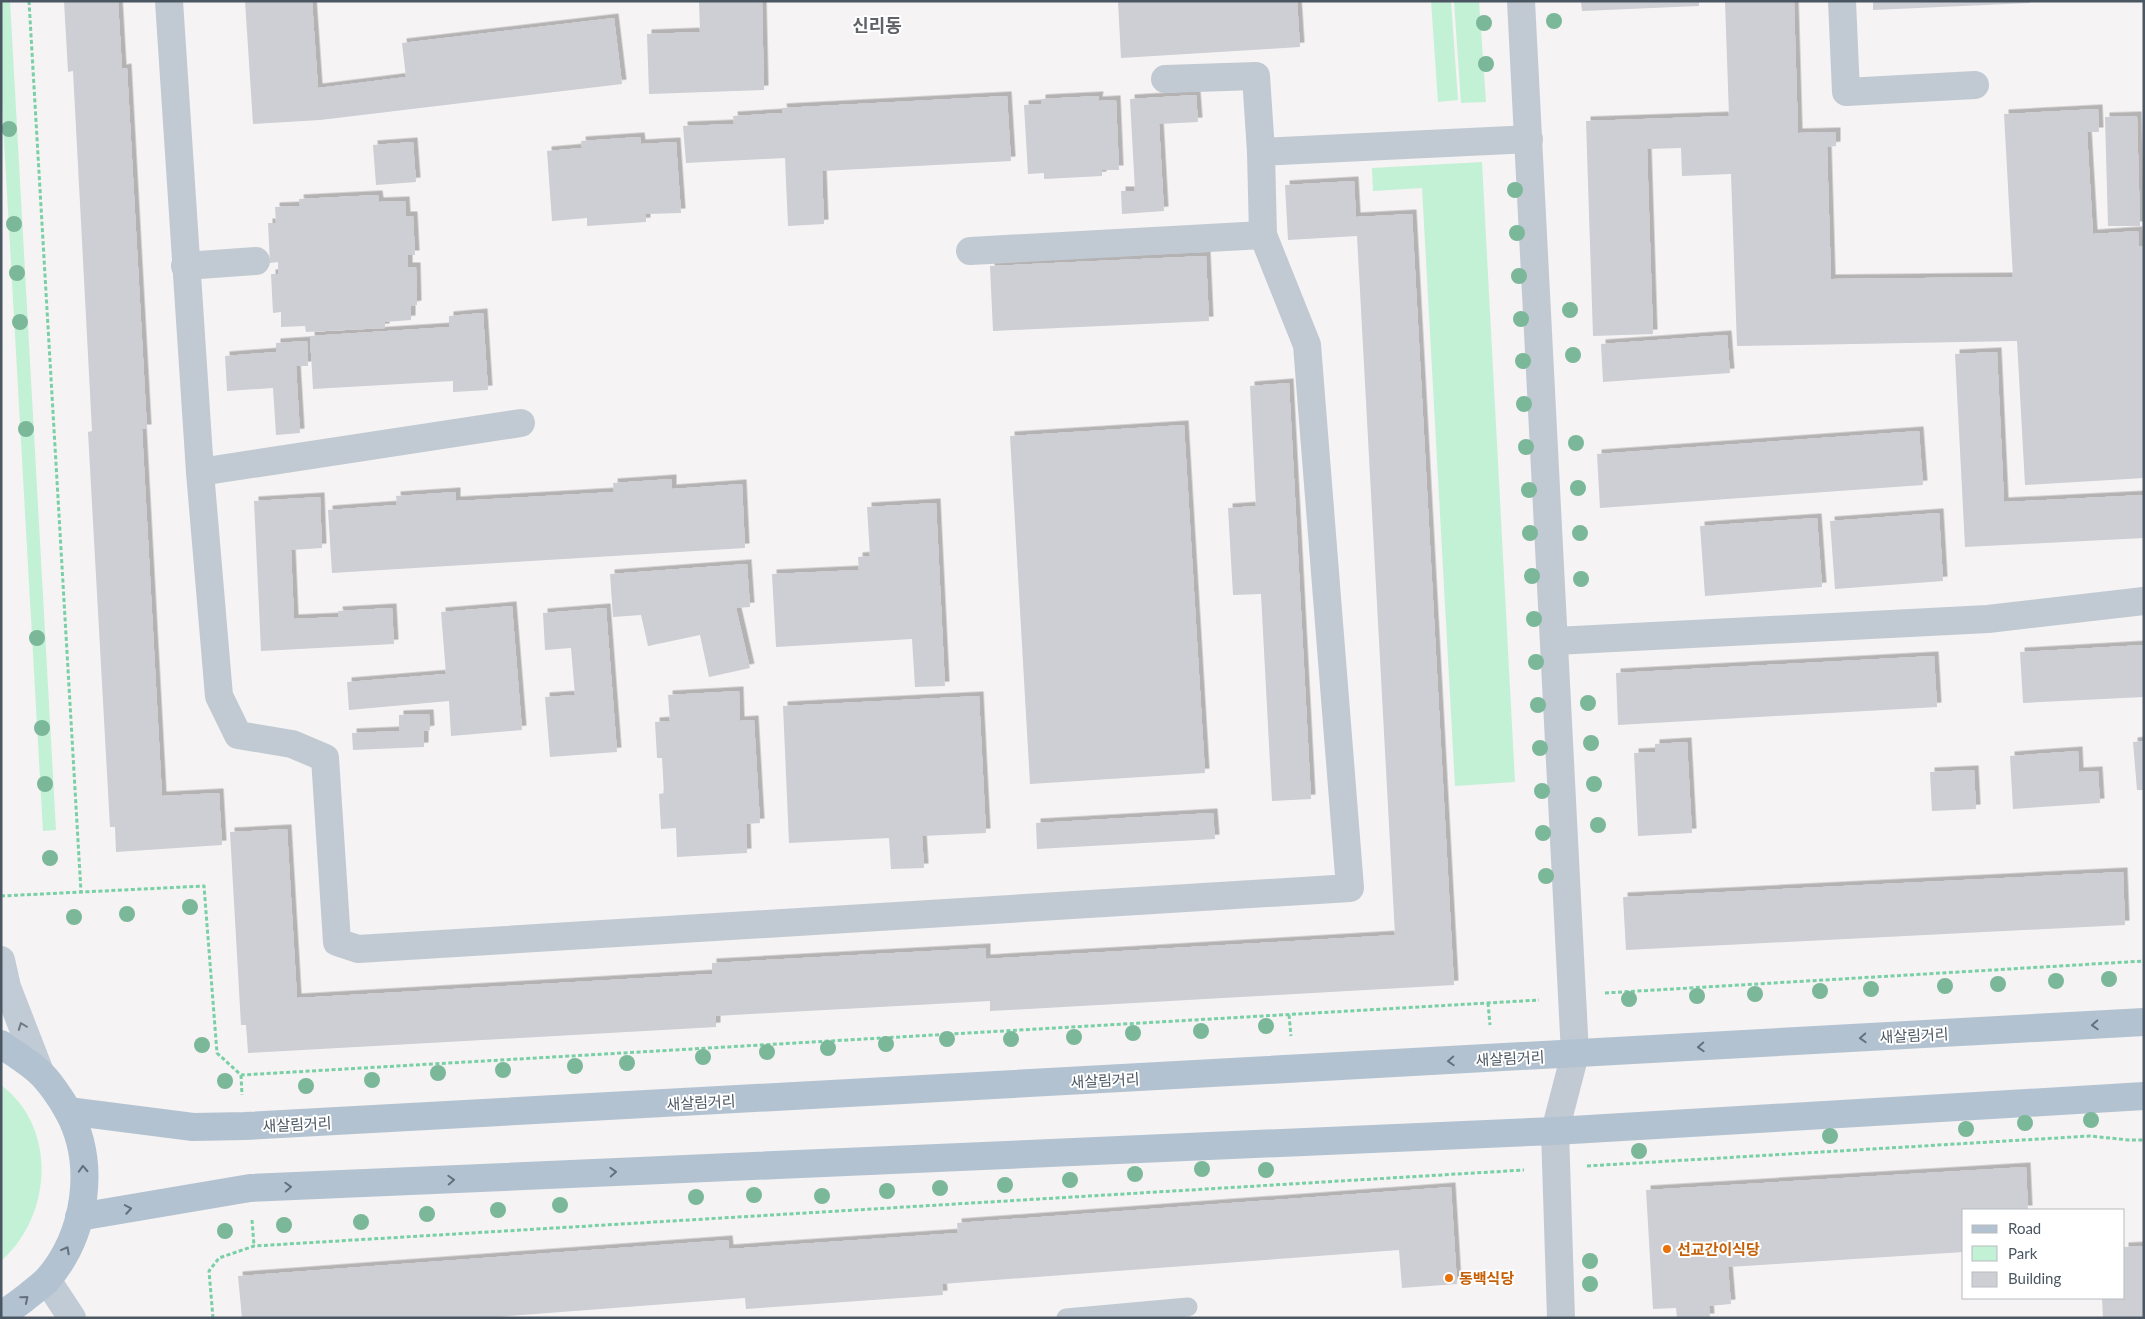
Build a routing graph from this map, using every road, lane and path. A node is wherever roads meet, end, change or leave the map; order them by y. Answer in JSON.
{"nodes":[{"id":1,"x":29,"y":1,"type":"edge"},
{"id":2,"x":169,"y":1,"type":"edge"},
{"id":3,"x":1521,"y":1,"type":"edge"},
{"id":4,"x":1842,"y":1,"type":"edge"},
{"id":5,"x":1165,"y":78,"type":"dead end"},
{"id":6,"x":1974,"y":85,"type":"dead end"},
{"id":7,"x":1529,"y":139,"type":"junction"},
{"id":8,"x":1261,"y":152,"type":"junction"},
{"id":9,"x":1263,"y":235,"type":"junction"},
{"id":10,"x":970,"y":251,"type":"dead end"},
{"id":11,"x":256,"y":261,"type":"dead end"},
{"id":12,"x":185,"y":266,"type":"junction"},
{"id":13,"x":521,"y":423,"type":"dead end"},
{"id":14,"x":200,"y":472,"type":"junction"},
{"id":15,"x":2144,"y":601,"type":"edge"},
{"id":16,"x":1555,"y":641,"type":"junction"},
{"id":17,"x":81,"y":892,"type":"junction"},
{"id":18,"x":1,"y":896,"type":"edge"},
{"id":19,"x":1,"y":960,"type":"edge"},
{"id":20,"x":2144,"y":961,"type":"edge"},
{"id":21,"x":1572,"y":998,"type":"junction"},
{"id":22,"x":2144,"y":1022,"type":"edge"},
{"id":23,"x":1,"y":1044,"type":"edge"},
{"id":24,"x":1575,"y":1054,"type":"junction"},
{"id":25,"x":40,"y":1072,"type":"junction"},
{"id":26,"x":2144,"y":1096,"type":"edge"},
{"id":27,"x":68,"y":1111,"type":"junction"},
{"id":28,"x":1554,"y":1131,"type":"junction"},
{"id":29,"x":2144,"y":1140,"type":"edge"},
{"id":30,"x":1556,"y":1168,"type":"junction"},
{"id":31,"x":80,"y":1217,"type":"junction"},
{"id":32,"x":47,"y":1280,"type":"junction"},
{"id":33,"x":1188,"y":1307,"type":"dead end"},
{"id":34,"x":1,"y":1314,"type":"edge"},
{"id":35,"x":72,"y":1318,"type":"edge"},
{"id":36,"x":213,"y":1318,"type":"edge"},
{"id":37,"x":1066,"y":1318,"type":"edge"},
{"id":38,"x":1561,"y":1318,"type":"edge"}],
"edges":[{"from":1,"to":17,"type":"path"},
{"from":2,"to":12,"type":"street"},
{"from":3,"to":7,"type":"street"},
{"from":4,"to":6,"type":"street"},
{"from":5,"to":8,"type":"street"},
{"from":7,"to":8,"type":"street"},
{"from":7,"to":16,"type":"street"},
{"from":8,"to":9,"type":"street"},
{"from":9,"to":10,"type":"street"},
{"from":9,"to":14,"type":"street"},
{"from":11,"to":12,"type":"street"},
{"from":12,"to":14,"type":"street"},
{"from":13,"to":14,"type":"street"},
{"from":15,"to":16,"type":"street"},
{"from":16,"to":21,"type":"street"},
{"from":17,"to":18,"type":"path"},
{"from":17,"to":21,"type":"path"},
{"from":25,"to":19,"type":"main road","one_way":true},
{"from":20,"to":21,"type":"path"},
{"from":21,"to":24,"type":"street"},
{"from":22,"to":24,"type":"main road","name":"새살림거리","one_way":true},
{"from":23,"to":25,"type":"main road"},
{"from":24,"to":27,"type":"main road","name":"새살림거리","one_way":true},
{"from":24,"to":28,"type":"street"},
{"from":25,"to":27,"type":"main road"},
{"from":26,"to":28,"type":"main road"},
{"from":31,"to":27,"type":"main road","one_way":true},
{"from":28,"to":30,"type":"street"},
{"from":31,"to":28,"type":"main road","one_way":true},
{"from":29,"to":30,"type":"path"},
{"from":30,"to":36,"type":"path"},
{"from":30,"to":38,"type":"street"},
{"from":32,"to":31,"type":"main road","one_way":true},
{"from":34,"to":32,"type":"main road","one_way":true},
{"from":32,"to":35,"type":"main road"},
{"from":33,"to":37,"type":"lane"}]}
